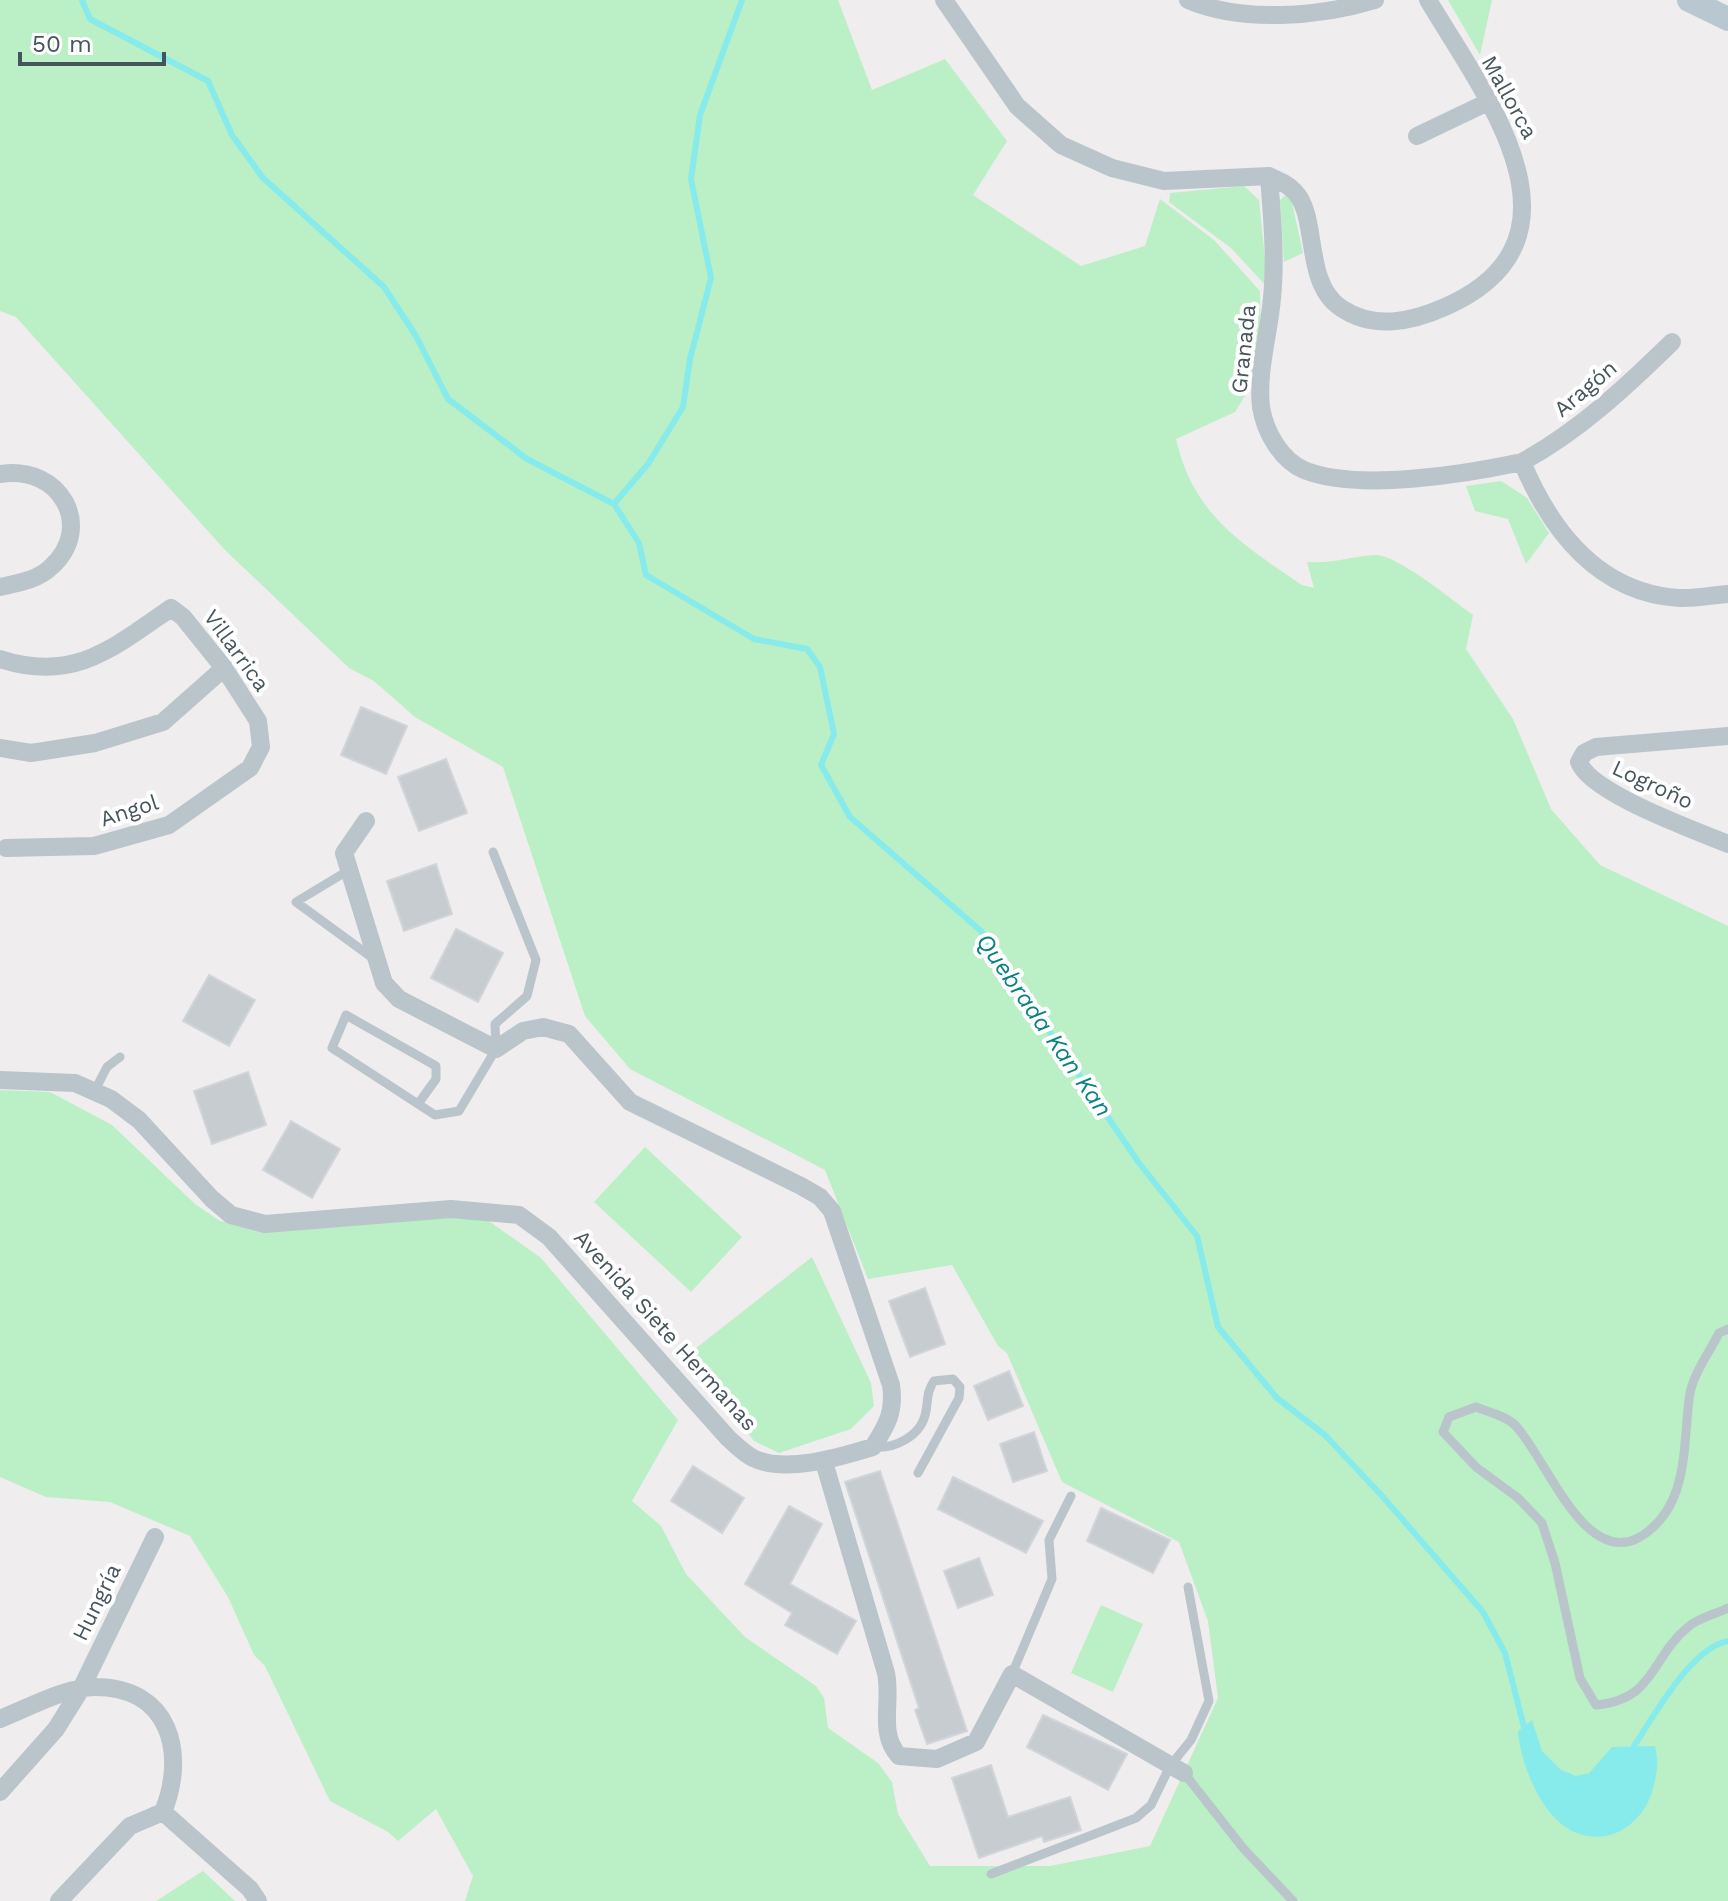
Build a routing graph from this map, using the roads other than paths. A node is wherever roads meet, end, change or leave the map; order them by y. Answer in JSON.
{"nodes":[{"id":1,"x":944,"y":0,"type":"edge"},
{"id":2,"x":1188,"y":0,"type":"edge"},
{"id":3,"x":1375,"y":0,"type":"edge"},
{"id":4,"x":1428,"y":0,"type":"edge"},
{"id":5,"x":1488,"y":102,"type":"junction"},
{"id":6,"x":1417,"y":136,"type":"dead end"},
{"id":7,"x":1269,"y":176,"type":"junction"},
{"id":8,"x":1672,"y":342,"type":"dead end"},
{"id":9,"x":1522,"y":462,"type":"junction"},
{"id":10,"x":0,"y":474,"type":"edge"},
{"id":11,"x":0,"y":587,"type":"edge"},
{"id":12,"x":1728,"y":594,"type":"edge"},
{"id":13,"x":0,"y":659,"type":"edge"},
{"id":14,"x":224,"y":668,"type":"junction"},
{"id":15,"x":258,"y":721,"type":"joint"},
{"id":16,"x":1728,"y":736,"type":"edge"},
{"id":17,"x":0,"y":748,"type":"edge"},
{"id":18,"x":366,"y":821,"type":"dead end"},
{"id":19,"x":1728,"y":844,"type":"edge"},
{"id":20,"x":6,"y":848,"type":"dead end"},
{"id":21,"x":493,"y":852,"type":"dead end"},
{"id":22,"x":349,"y":870,"type":"junction"},
{"id":23,"x":377,"y":961,"type":"junction"},
{"id":24,"x":496,"y":1049,"type":"junction"},
{"id":25,"x":120,"y":1057,"type":"dead end"},
{"id":26,"x":0,"y":1080,"type":"edge"},
{"id":27,"x":94,"y":1092,"type":"junction"},
{"id":28,"x":418,"y":1104,"type":"junction"},
{"id":29,"x":1728,"y":1329,"type":"edge"},
{"id":30,"x":873,"y":1447,"type":"junction"},
{"id":31,"x":824,"y":1462,"type":"junction"},
{"id":32,"x":918,"y":1473,"type":"dead end"},
{"id":33,"x":1071,"y":1496,"type":"dead end"},
{"id":34,"x":155,"y":1537,"type":"dead end"},
{"id":35,"x":1188,"y":1587,"type":"dead end"},
{"id":36,"x":1728,"y":1608,"type":"edge"},
{"id":37,"x":1012,"y":1674,"type":"junction"},
{"id":38,"x":81,"y":1689,"type":"junction"},
{"id":39,"x":0,"y":1719,"type":"edge"},
{"id":40,"x":1177,"y":1770,"type":"junction"},
{"id":41,"x":0,"y":1792,"type":"edge"},
{"id":42,"x":163,"y":1812,"type":"junction"},
{"id":43,"x":991,"y":1874,"type":"dead end"},
{"id":44,"x":59,"y":1901,"type":"edge"},
{"id":45,"x":258,"y":1901,"type":"edge"},
{"id":46,"x":1293,"y":1901,"type":"edge"}],
"edges":[{"from":1,"to":7,"type":"street"},
{"from":2,"to":3,"type":"street"},
{"from":4,"to":5,"type":"street","name":"Mallorca"},
{"from":5,"to":6,"type":"street"},
{"from":5,"to":7,"type":"street","name":"Mallorca"},
{"from":7,"to":9,"type":"street","name":"Granada"},
{"from":8,"to":9,"type":"street","name":"Aragón"},
{"from":9,"to":12,"type":"street"},
{"from":10,"to":11,"type":"street"},
{"from":13,"to":14,"type":"street","name":"Villarrica"},
{"from":14,"to":15,"type":"street","name":"Villarrica"},
{"from":14,"to":17,"type":"street"},
{"from":15,"to":20,"type":"street","name":"Angol"},
{"from":16,"to":19,"type":"street","name":"Logroño"},
{"from":18,"to":22,"type":"street"},
{"from":21,"to":24,"type":"lane"},
{"from":22,"to":23,"type":"street"},
{"from":22,"to":23,"type":"lane"},
{"from":23,"to":24,"type":"street"},
{"from":24,"to":28,"type":"lane"},
{"from":24,"to":30,"type":"street"},
{"from":25,"to":27,"type":"lane"},
{"from":26,"to":27,"type":"street","name":"Avenida Siete Hermanas"},
{"from":27,"to":31,"type":"street","name":"Avenida Siete Hermanas"},
{"from":28,"to":28,"type":"lane"},
{"from":29,"to":36,"type":"lane"},
{"from":30,"to":31,"type":"street","name":"Avenida Siete Hermanas"},
{"from":30,"to":32,"type":"lane"},
{"from":31,"to":37,"type":"street"},
{"from":33,"to":37,"type":"lane"},
{"from":34,"to":38,"type":"street","name":"Hungría"},
{"from":35,"to":40,"type":"lane"},
{"from":37,"to":40,"type":"street"},
{"from":38,"to":39,"type":"street"},
{"from":38,"to":41,"type":"street","name":"Hungría"},
{"from":38,"to":42,"type":"street"},
{"from":40,"to":43,"type":"lane"},
{"from":40,"to":46,"type":"lane"},
{"from":42,"to":44,"type":"street"},
{"from":42,"to":45,"type":"street"}]}
